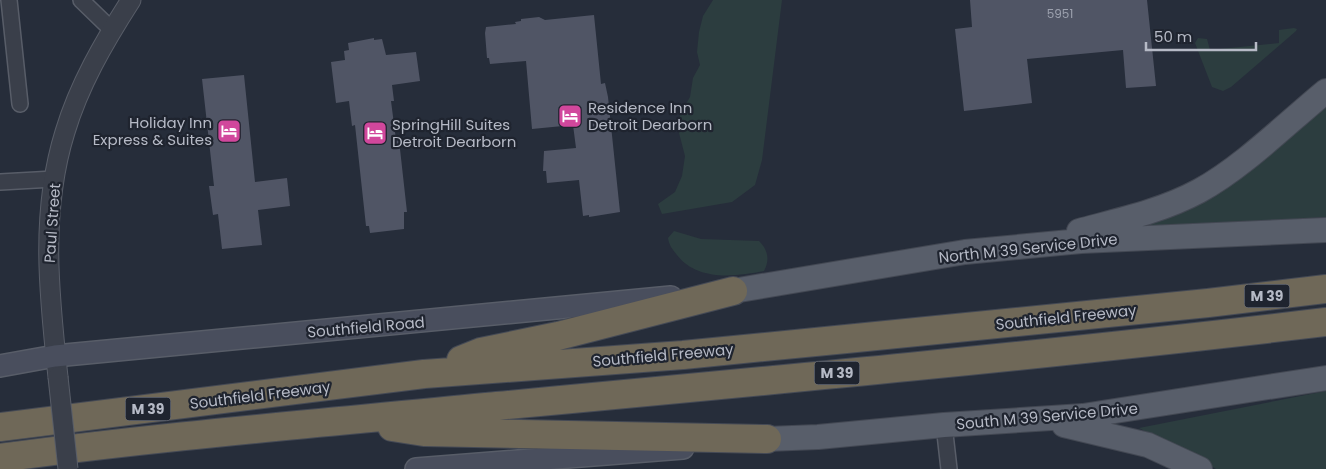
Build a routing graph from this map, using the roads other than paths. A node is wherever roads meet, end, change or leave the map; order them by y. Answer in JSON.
{"nodes":[{"id":1,"x":9,"y":0,"type":"edge"},
{"id":2,"x":82,"y":0,"type":"edge"},
{"id":3,"x":130,"y":0,"type":"edge"},
{"id":4,"x":112,"y":30,"type":"junction"},
{"id":5,"x":1326,"y":91,"type":"edge"},
{"id":6,"x":20,"y":104,"type":"dead end"},
{"id":7,"x":54,"y":179,"type":"junction"},
{"id":8,"x":0,"y":182,"type":"edge"},
{"id":9,"x":1326,"y":230,"type":"edge"},
{"id":10,"x":966,"y":252,"type":"junction"},
{"id":11,"x":1326,"y":288,"type":"edge"},
{"id":12,"x":733,"y":291,"type":"junction"},
{"id":13,"x":1326,"y":322,"type":"edge"},
{"id":14,"x":55,"y":356,"type":"junction"},
{"id":15,"x":0,"y":366,"type":"edge"},
{"id":16,"x":424,"y":374,"type":"junction"},
{"id":17,"x":1326,"y":378,"type":"edge"},
{"id":18,"x":349,"y":420,"type":"junction"},
{"id":19,"x":1020,"y":420,"type":"junction"},
{"id":20,"x":944,"y":425,"type":"junction"},
{"id":21,"x":0,"y":427,"type":"edge"},
{"id":22,"x":767,"y":439,"type":"junction"},
{"id":23,"x":0,"y":458,"type":"edge"},
{"id":24,"x":457,"y":467,"type":"edge"},
{"id":25,"x":68,"y":469,"type":"edge"},
{"id":26,"x":416,"y":469,"type":"edge"},
{"id":27,"x":949,"y":469,"type":"edge"},
{"id":28,"x":1200,"y":469,"type":"edge"}],
"edges":[{"from":1,"to":6,"type":"street"},
{"from":2,"to":4,"type":"street"},
{"from":3,"to":4,"type":"street","name":"Paul Street"},
{"from":4,"to":7,"type":"street","name":"Paul Street"},
{"from":5,"to":10,"type":"main road"},
{"from":7,"to":8,"type":"street"},
{"from":7,"to":14,"type":"street","name":"Paul Street"},
{"from":9,"to":10,"type":"main road","name":"North M 39 Service Drive"},
{"from":10,"to":12,"type":"main road","name":"North M 39 Service Drive"},
{"from":11,"to":16,"type":"highway","name":"Southfield Freeway","number":"M 39"},
{"from":12,"to":14,"type":"main road","name":"Southfield Road"},
{"from":12,"to":16,"type":"highway"},
{"from":13,"to":18,"type":"highway","name":"Southfield Freeway","number":"M 39"},
{"from":14,"to":15,"type":"main road","name":"Southfield Road"},
{"from":14,"to":25,"type":"street","name":"Paul Street","bridge":true},
{"from":16,"to":21,"type":"highway","name":"Southfield Freeway","number":"M 39"},
{"from":17,"to":19,"type":"main road","name":"South M 39 Service Drive"},
{"from":18,"to":22,"type":"highway"},
{"from":18,"to":23,"type":"highway","name":"Southfield Freeway","number":"M 39"},
{"from":19,"to":20,"type":"main road","name":"South M 39 Service Drive"},
{"from":19,"to":28,"type":"main road"},
{"from":20,"to":22,"type":"main road","name":"South M 39 Service Drive"},
{"from":20,"to":27,"type":"street"},
{"from":22,"to":24,"type":"main road"},
{"from":24,"to":26,"type":"main road"}]}
